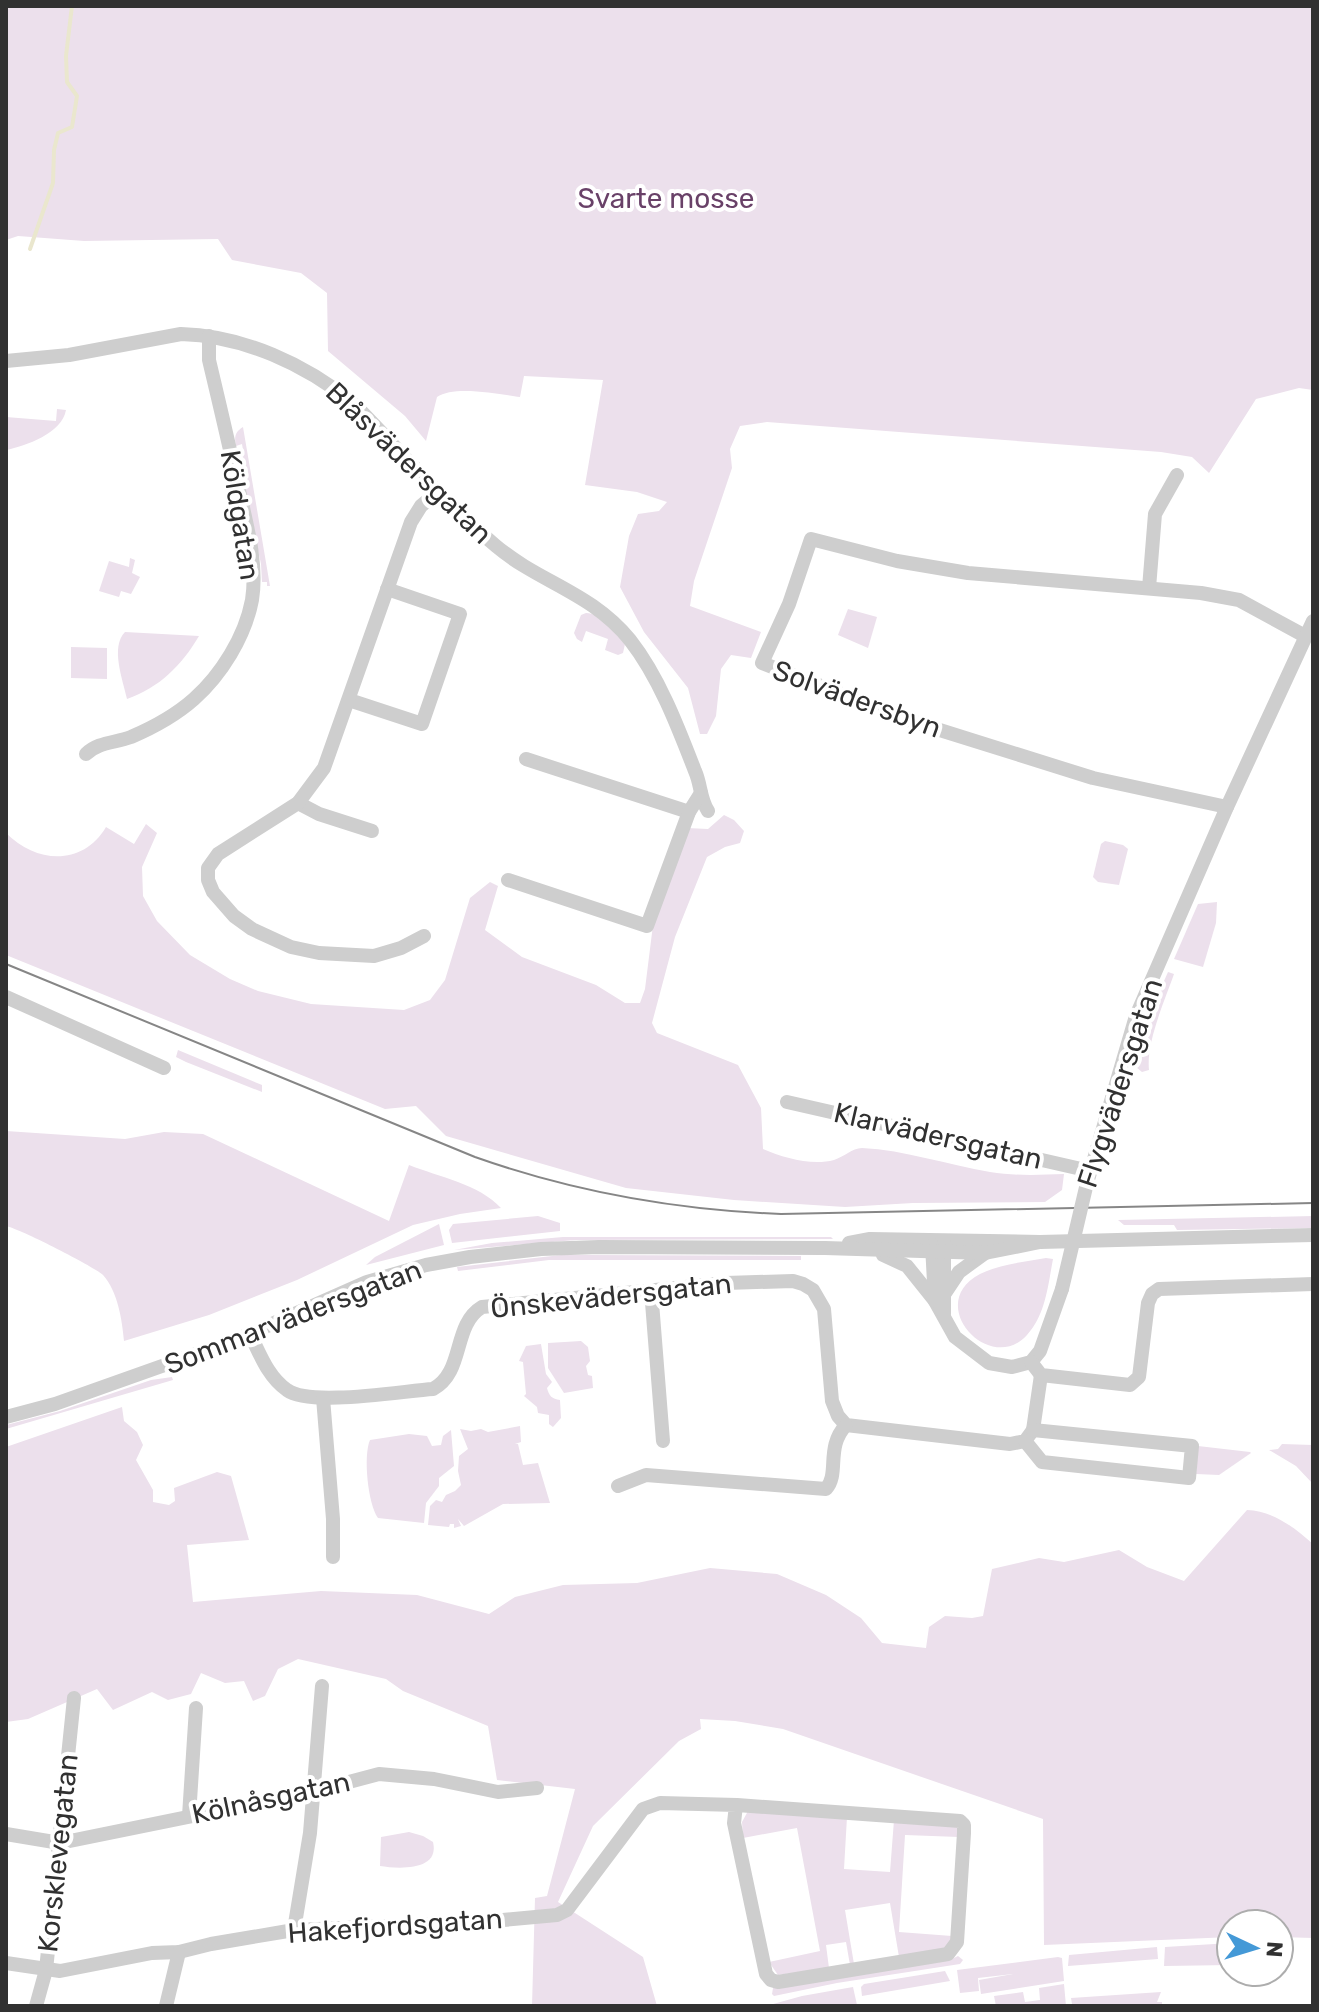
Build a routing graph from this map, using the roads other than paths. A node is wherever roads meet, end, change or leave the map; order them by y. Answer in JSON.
{"nodes":[{"id":1,"x":209,"y":336,"type":"junction"},
{"id":2,"x":6,"y":361,"type":"edge"},
{"id":3,"x":1177,"y":475,"type":"dead end"},
{"id":4,"x":439,"y":491,"type":"junction"},
{"id":5,"x":1149,"y":588,"type":"junction"},
{"id":6,"x":387,"y":589,"type":"junction"},
{"id":7,"x":1313,"y":621,"type":"edge"},
{"id":8,"x":1305,"y":636,"type":"junction"},
{"id":9,"x":349,"y":700,"type":"junction"},
{"id":10,"x":86,"y":754,"type":"dead end"},
{"id":11,"x":526,"y":759,"type":"dead end"},
{"id":12,"x":701,"y":793,"type":"junction"},
{"id":13,"x":298,"y":803,"type":"junction"},
{"id":14,"x":1227,"y":807,"type":"junction"},
{"id":15,"x":708,"y":811,"type":"dead end"},
{"id":16,"x":689,"y":812,"type":"junction"},
{"id":17,"x":372,"y":831,"type":"dead end"},
{"id":18,"x":508,"y":880,"type":"dead end"},
{"id":19,"x":424,"y":936,"type":"dead end"},
{"id":20,"x":6,"y":997,"type":"edge"},
{"id":21,"x":164,"y":1068,"type":"dead end"},
{"id":22,"x":787,"y":1102,"type":"dead end"},
{"id":23,"x":1089,"y":1177,"type":"junction"},
{"id":24,"x":1313,"y":1235,"type":"edge"},
{"id":25,"x":1040,"y":1242,"type":"junction"},
{"id":26,"x":938,"y":1246,"type":"junction"},
{"id":27,"x":825,"y":1248,"type":"junction"},
{"id":28,"x":868,"y":1250,"type":"junction"},
{"id":29,"x":985,"y":1253,"type":"junction"},
{"id":30,"x":1313,"y":1284,"type":"edge"},
{"id":31,"x":651,"y":1290,"type":"junction"},
{"id":32,"x":940,"y":1297,"type":"junction"},
{"id":33,"x":250,"y":1334,"type":"junction"},
{"id":34,"x":1031,"y":1362,"type":"junction"},
{"id":35,"x":1041,"y":1375,"type":"junction"},
{"id":36,"x":323,"y":1398,"type":"junction"},
{"id":37,"x":6,"y":1417,"type":"edge"},
{"id":38,"x":846,"y":1425,"type":"junction"},
{"id":39,"x":1029,"y":1435,"type":"junction"},
{"id":40,"x":663,"y":1441,"type":"dead end"},
{"id":41,"x":618,"y":1486,"type":"dead end"},
{"id":42,"x":333,"y":1557,"type":"dead end"},
{"id":43,"x":322,"y":1686,"type":"dead end"},
{"id":44,"x":74,"y":1698,"type":"dead end"},
{"id":45,"x":196,"y":1708,"type":"dead end"},
{"id":46,"x":537,"y":1788,"type":"dead end"},
{"id":47,"x":315,"y":1791,"type":"junction"},
{"id":48,"x":736,"y":1805,"type":"junction"},
{"id":49,"x":189,"y":1816,"type":"junction"},
{"id":50,"x":6,"y":1834,"type":"edge"},
{"id":51,"x":60,"y":1843,"type":"junction"},
{"id":52,"x":294,"y":1930,"type":"junction"},
{"id":53,"x":179,"y":1952,"type":"junction"},
{"id":54,"x":6,"y":1963,"type":"edge"},
{"id":55,"x":46,"y":1970,"type":"junction"},
{"id":56,"x":36,"y":2006,"type":"edge"},
{"id":57,"x":166,"y":2006,"type":"edge"}],
"edges":[{"from":1,"to":2,"type":"street","name":"Blåsvädersgatan"},
{"from":1,"to":4,"type":"street","name":"Blåsvädersgatan"},
{"from":1,"to":10,"type":"street","name":"Köldgatan"},
{"from":3,"to":5,"type":"street"},
{"from":4,"to":6,"type":"street"},
{"from":4,"to":12,"type":"street","name":"Blåsvädersgatan"},
{"from":5,"to":8,"type":"street","name":"Solvädersbyn"},
{"from":5,"to":14,"type":"street","name":"Solvädersbyn"},
{"from":6,"to":9,"type":"street"},
{"from":6,"to":9,"type":"street"},
{"from":7,"to":8,"type":"street","name":"Flygvädersgatan"},
{"from":8,"to":14,"type":"street","name":"Flygvädersgatan"},
{"from":9,"to":13,"type":"street"},
{"from":11,"to":16,"type":"street"},
{"from":12,"to":15,"type":"street","name":"Blåsvädersgatan"},
{"from":12,"to":16,"type":"street"},
{"from":13,"to":17,"type":"street"},
{"from":13,"to":19,"type":"street"},
{"from":14,"to":23,"type":"street","name":"Flygvädersgatan"},
{"from":16,"to":18,"type":"street"},
{"from":20,"to":21,"type":"street"},
{"from":22,"to":23,"type":"street","name":"Klarvädersgatan"},
{"from":23,"to":34,"type":"street","name":"Flygvädersgatan","bridge":true},
{"from":24,"to":25,"type":"street","name":"Sommarvädersgatan"},
{"from":25,"to":26,"type":"street","name":"Sommarvädersgatan"},
{"from":25,"to":29,"type":"street","name":"Sommarvädersgatan"},
{"from":26,"to":27,"type":"street","name":"Sommarvädersgatan"},
{"from":26,"to":28,"type":"street","name":"Sommarvädersgatan"},
{"from":26,"to":29,"type":"street","name":"Sommarvädersgatan"},
{"from":26,"to":32,"type":"street"},
{"from":27,"to":28,"type":"street","name":"Sommarvädersgatan"},
{"from":27,"to":33,"type":"street","name":"Sommarvädersgatan"},
{"from":28,"to":32,"type":"street"},
{"from":29,"to":32,"type":"street"},
{"from":30,"to":35,"type":"street"},
{"from":31,"to":36,"type":"street","name":"Önskevädersgatan"},
{"from":31,"to":38,"type":"street","name":"Önskevädersgatan"},
{"from":31,"to":40,"type":"street"},
{"from":32,"to":34,"type":"street"},
{"from":33,"to":36,"type":"street","name":"Önskevädersgatan"},
{"from":33,"to":37,"type":"street","name":"Sommarvädersgatan"},
{"from":34,"to":35,"type":"street"},
{"from":35,"to":39,"type":"street"},
{"from":36,"to":42,"type":"street"},
{"from":38,"to":39,"type":"street"},
{"from":38,"to":41,"type":"street"},
{"from":39,"to":39,"type":"street"},
{"from":43,"to":47,"type":"street"},
{"from":44,"to":51,"type":"street","name":"Korsklevegatan"},
{"from":45,"to":49,"type":"street"},
{"from":46,"to":47,"type":"street","name":"Kölnåsgatan"},
{"from":47,"to":49,"type":"street","name":"Kölnåsgatan"},
{"from":47,"to":52,"type":"street"},
{"from":48,"to":48,"type":"street","name":"Hakefjordsgatan"},
{"from":48,"to":52,"type":"street","name":"Hakefjordsgatan"},
{"from":49,"to":51,"type":"street","name":"Kölnåsgatan"},
{"from":50,"to":51,"type":"street","name":"Kölnåsgatan"},
{"from":51,"to":55,"type":"street","name":"Korsklevegatan"},
{"from":52,"to":53,"type":"street","name":"Hakefjordsgatan"},
{"from":53,"to":55,"type":"street","name":"Hakefjordsgatan"},
{"from":53,"to":57,"type":"street"},
{"from":54,"to":55,"type":"street","name":"Hakefjordsgatan"},
{"from":55,"to":56,"type":"street","name":"Korsklevegatan"}]}
